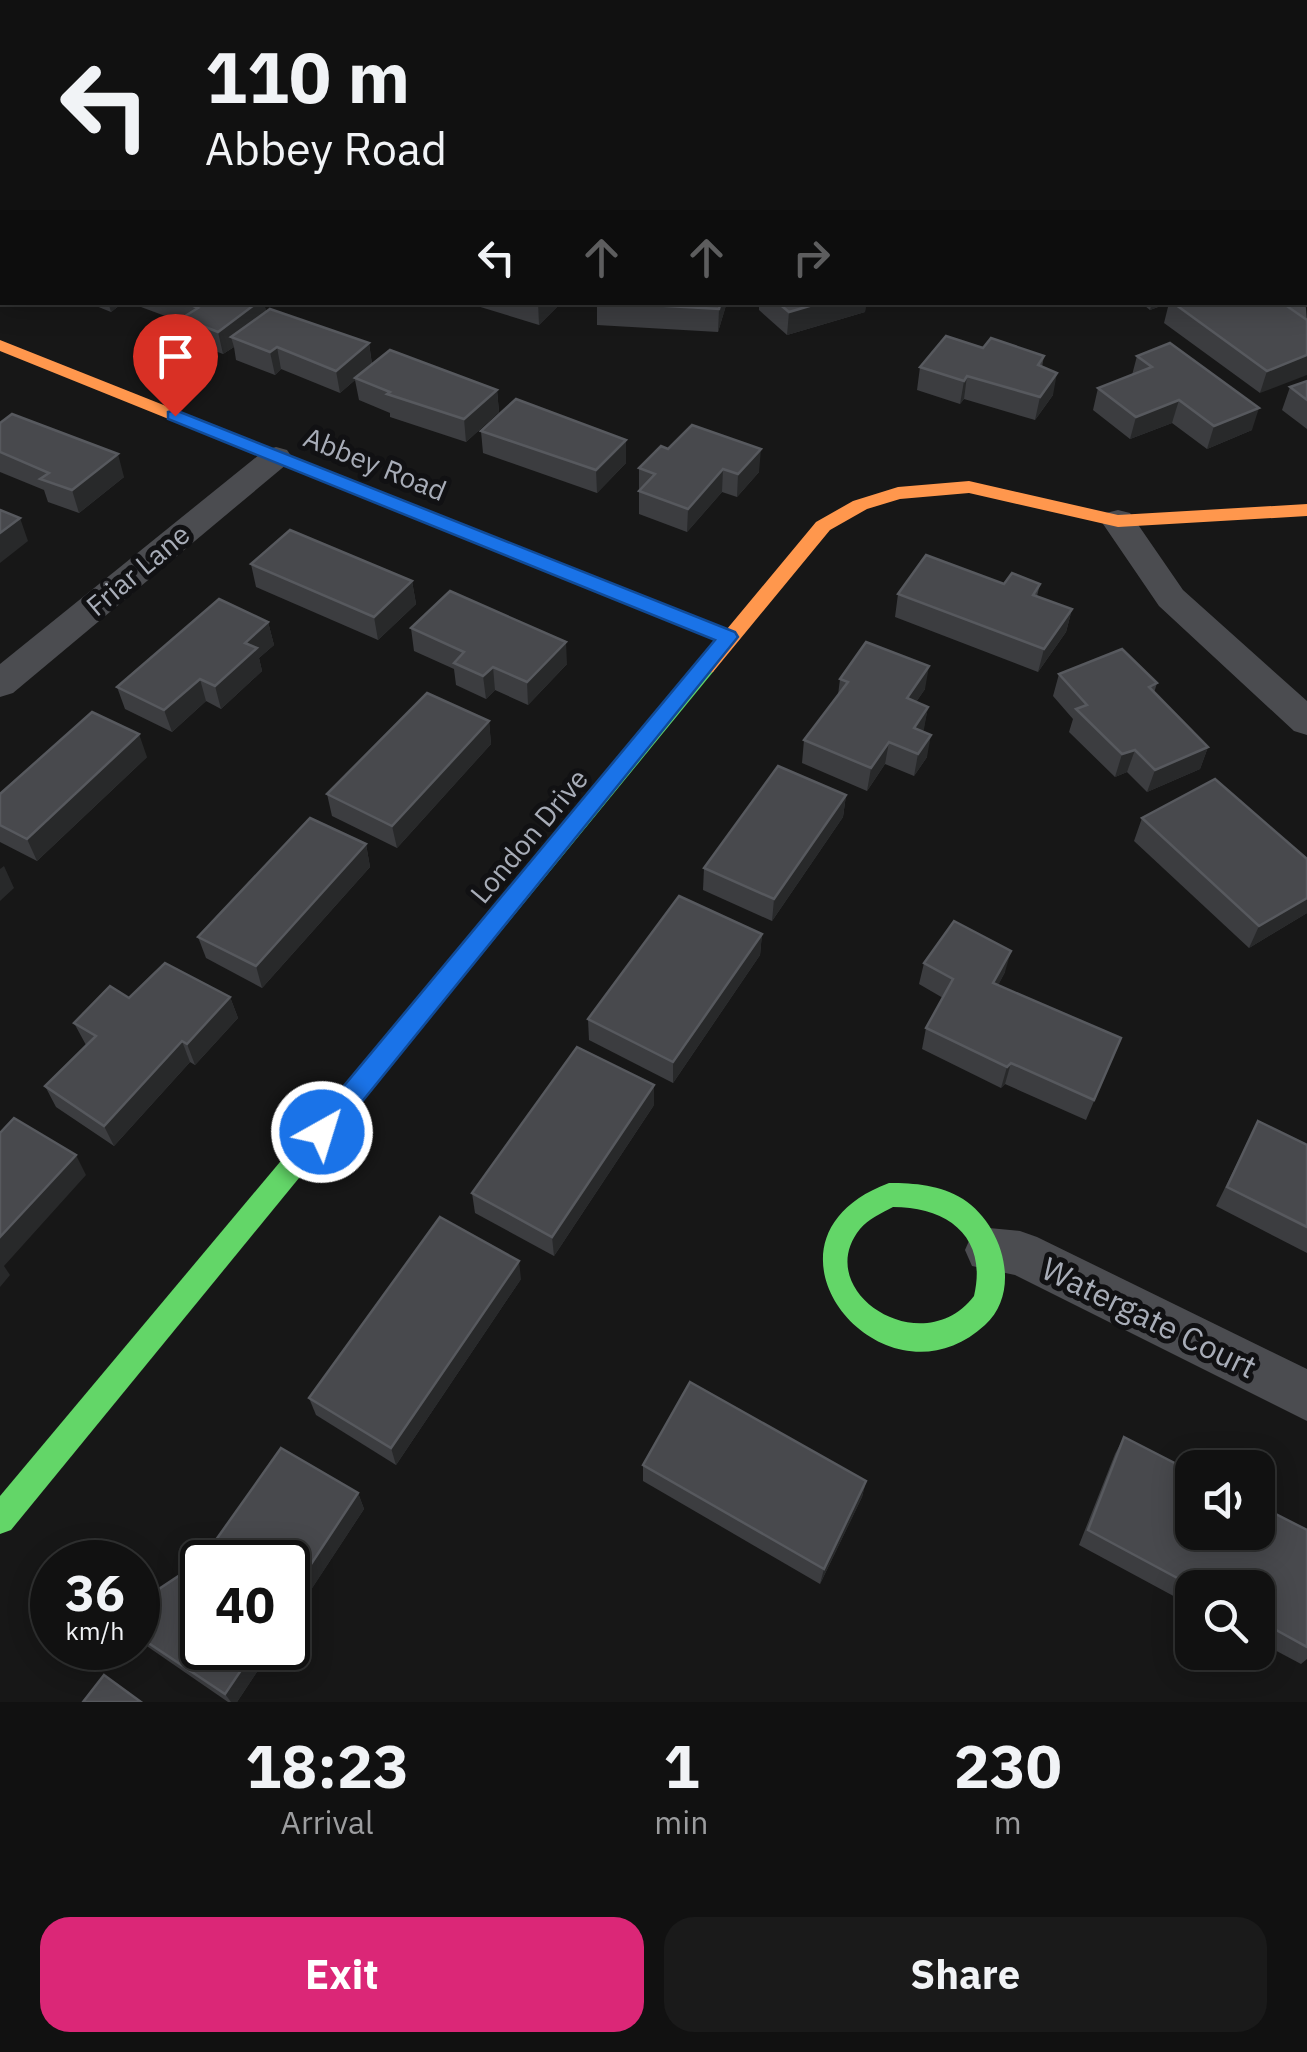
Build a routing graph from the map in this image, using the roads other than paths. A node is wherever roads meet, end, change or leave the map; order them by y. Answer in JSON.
{"nodes":[{"id":1,"x":0,"y":345,"type":"edge"},
{"id":2,"x":276,"y":456,"type":"junction"},
{"id":3,"x":1307,"y":510,"type":"edge"},
{"id":4,"x":1118,"y":521,"type":"junction"},
{"id":5,"x":728,"y":637,"type":"junction"},
{"id":6,"x":0,"y":684,"type":"edge"},
{"id":7,"x":1307,"y":722,"type":"edge"},
{"id":8,"x":989,"y":1250,"type":"junction"},
{"id":9,"x":1307,"y":1396,"type":"edge"},
{"id":10,"x":0,"y":1518,"type":"edge"}],
"edges":[{"from":1,"to":2,"type":"street","name":"Abbey Road"},
{"from":2,"to":5,"type":"street","name":"Abbey Road"},
{"from":2,"to":6,"type":"street","name":"Friar Lane"},
{"from":3,"to":4,"type":"street","name":"London Drive"},
{"from":4,"to":5,"type":"street","name":"London Drive"},
{"from":4,"to":7,"type":"street"},
{"from":5,"to":10,"type":"street","name":"London Drive"},
{"from":8,"to":8,"type":"street"},
{"from":8,"to":9,"type":"street","name":"Watergate Court"}]}
